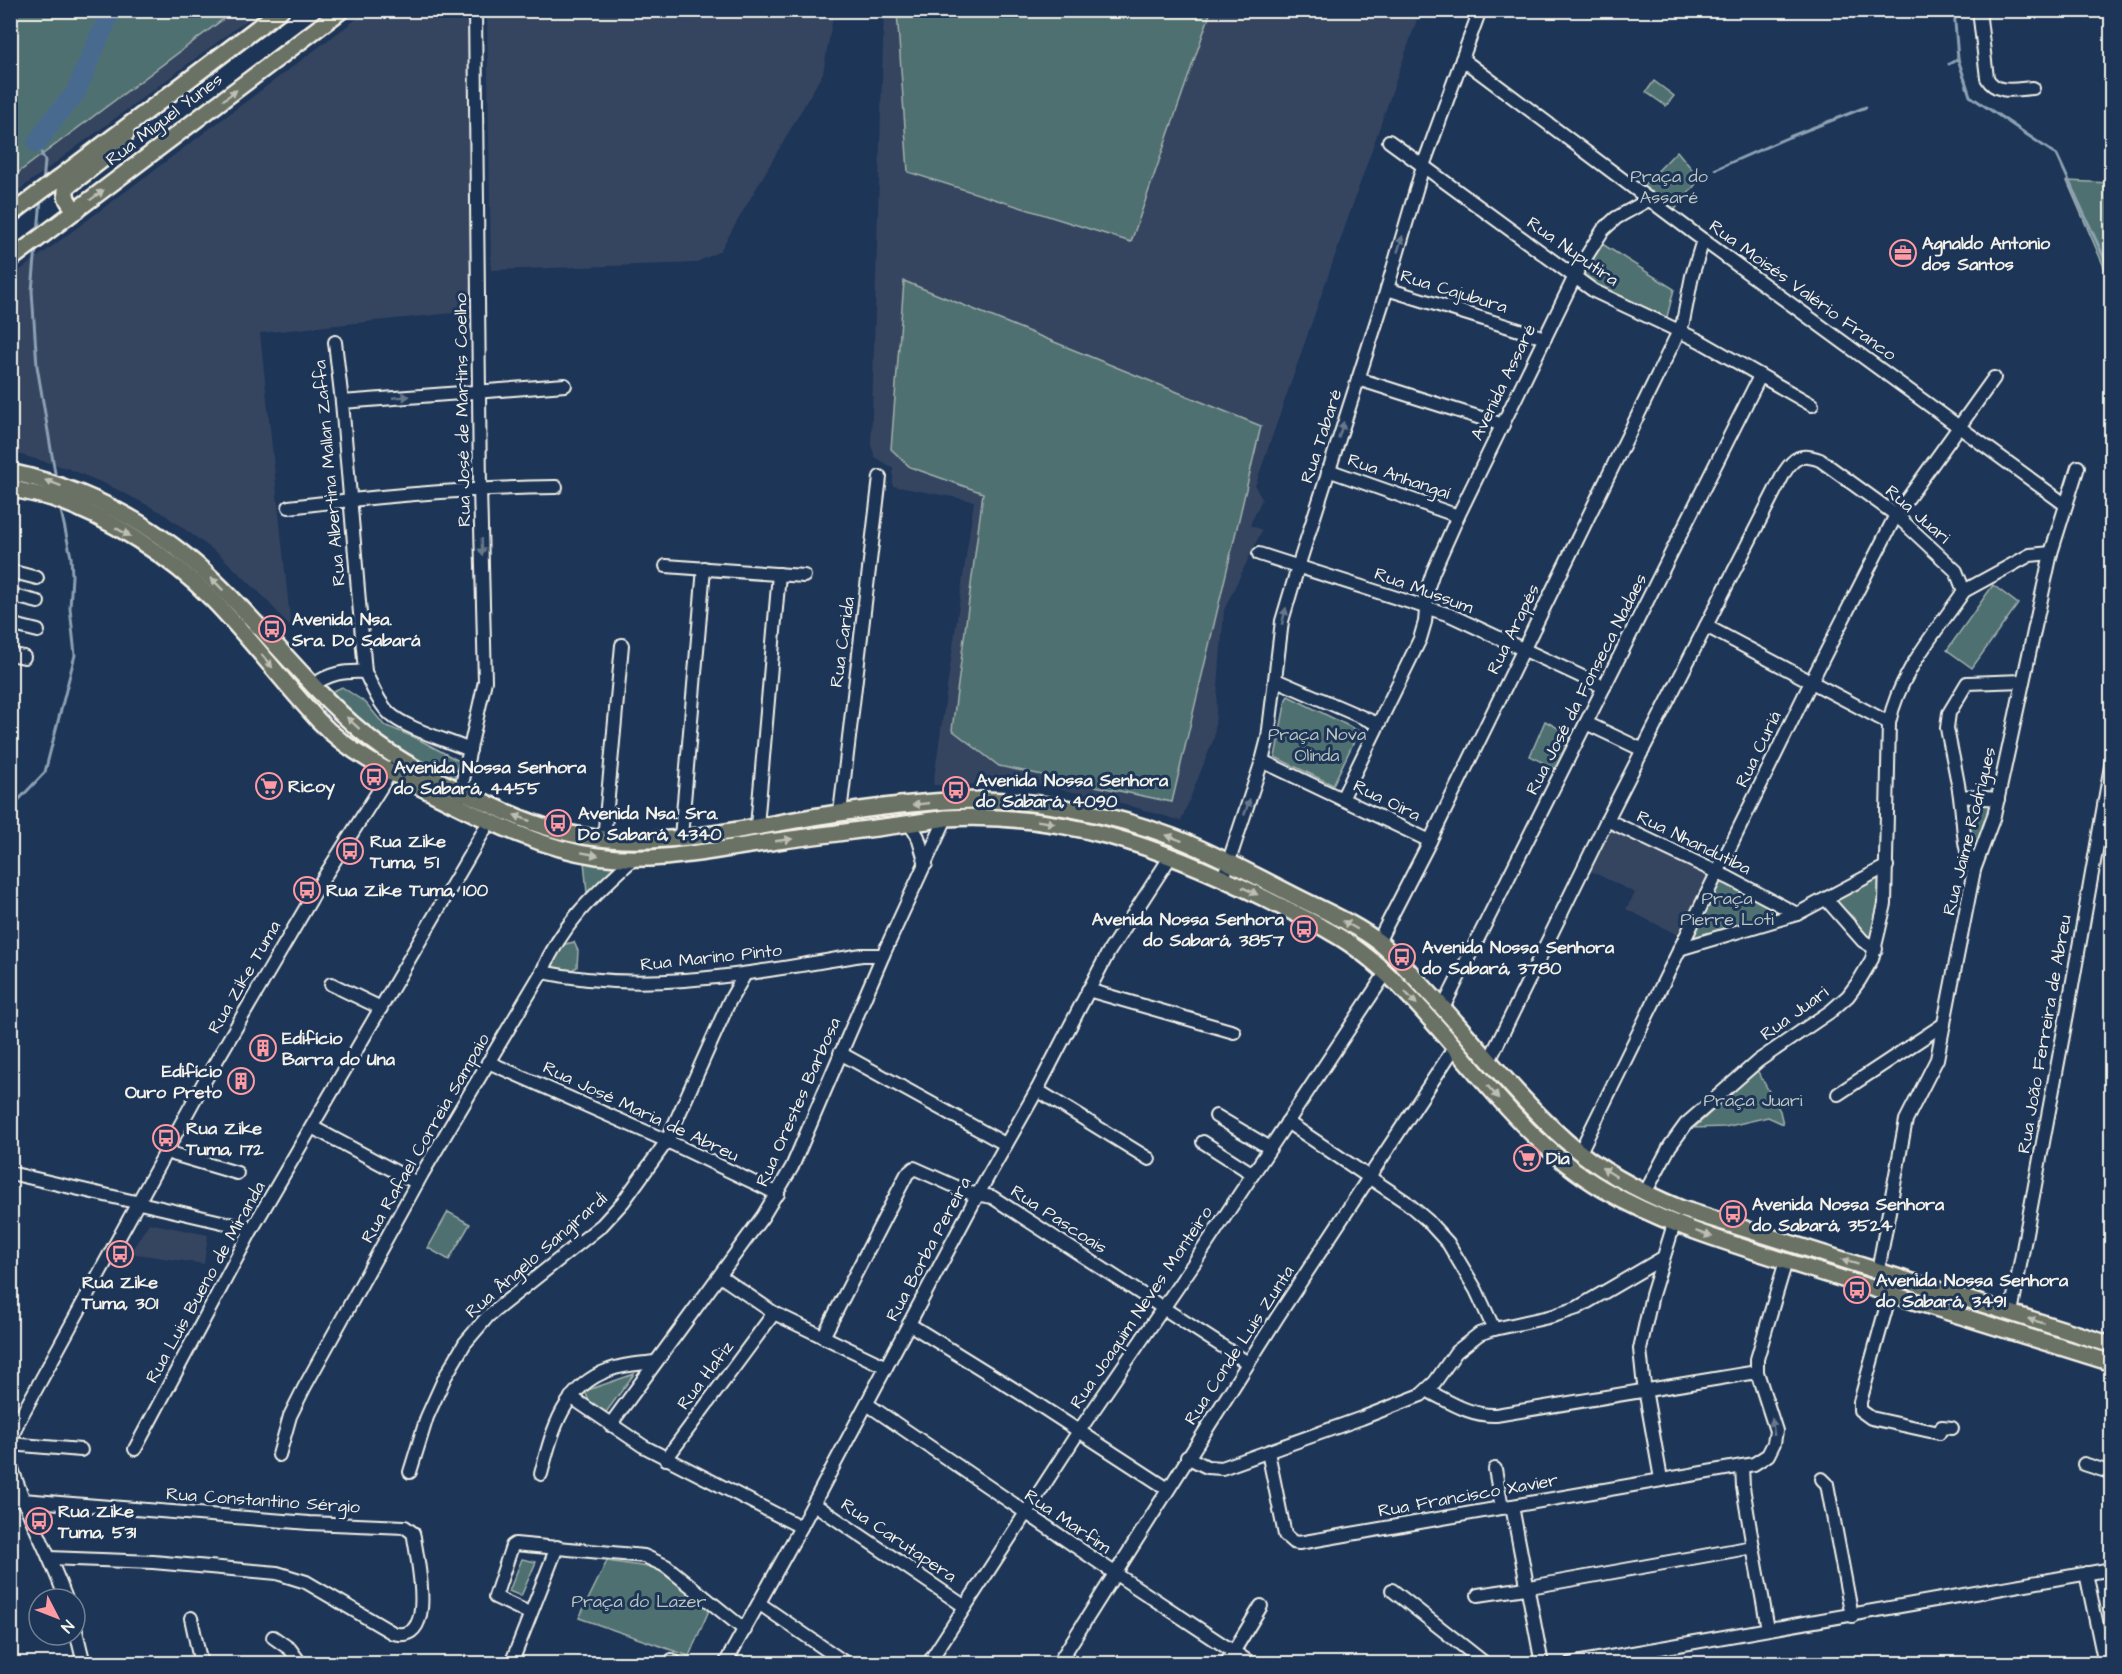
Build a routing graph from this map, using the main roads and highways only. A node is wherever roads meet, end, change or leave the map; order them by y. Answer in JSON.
{"nodes":[{"id":1,"x":281,"y":10,"type":"edge"},
{"id":2,"x":342,"y":10,"type":"edge"},
{"id":3,"x":139,"y":117,"type":"junction"},
{"id":4,"x":76,"y":211,"type":"junction"},
{"id":5,"x":10,"y":215,"type":"edge"},
{"id":6,"x":10,"y":260,"type":"edge"},
{"id":7,"x":10,"y":472,"type":"edge"},
{"id":8,"x":10,"y":488,"type":"edge"},
{"id":9,"x":459,"y":798,"type":"junction"},
{"id":10,"x":1749,"y":1230,"type":"junction"},
{"id":11,"x":1744,"y":1247,"type":"junction"},
{"id":12,"x":2061,"y":1329,"type":"junction"},
{"id":13,"x":2054,"y":1345,"type":"junction"},
{"id":14,"x":2112,"y":1345,"type":"edge"},
{"id":15,"x":2112,"y":1363,"type":"edge"}],
"edges":[{"from":1,"to":3,"type":"main road","name":"Rua Miguel Yunes"},
{"from":4,"to":2,"type":"main road","name":"Rua Miguel Yunes","one_way":true},
{"from":3,"to":4,"type":"main road"},
{"from":3,"to":5,"type":"main road","name":"Rua Miguel Yunes"},
{"from":4,"to":6,"type":"main road","name":"Rua Miguel Yunes"},
{"from":9,"to":7,"type":"main road","one_way":true},
{"from":8,"to":9,"type":"main road","one_way":true},
{"from":10,"to":9,"type":"main road","one_way":true},
{"from":9,"to":11,"type":"main road","one_way":true},
{"from":10,"to":11,"type":"main road"},
{"from":12,"to":10,"type":"main road","one_way":true},
{"from":11,"to":13,"type":"main road"},
{"from":12,"to":13,"type":"main road"},
{"from":12,"to":14,"type":"main road"},
{"from":13,"to":15,"type":"main road"}]}
